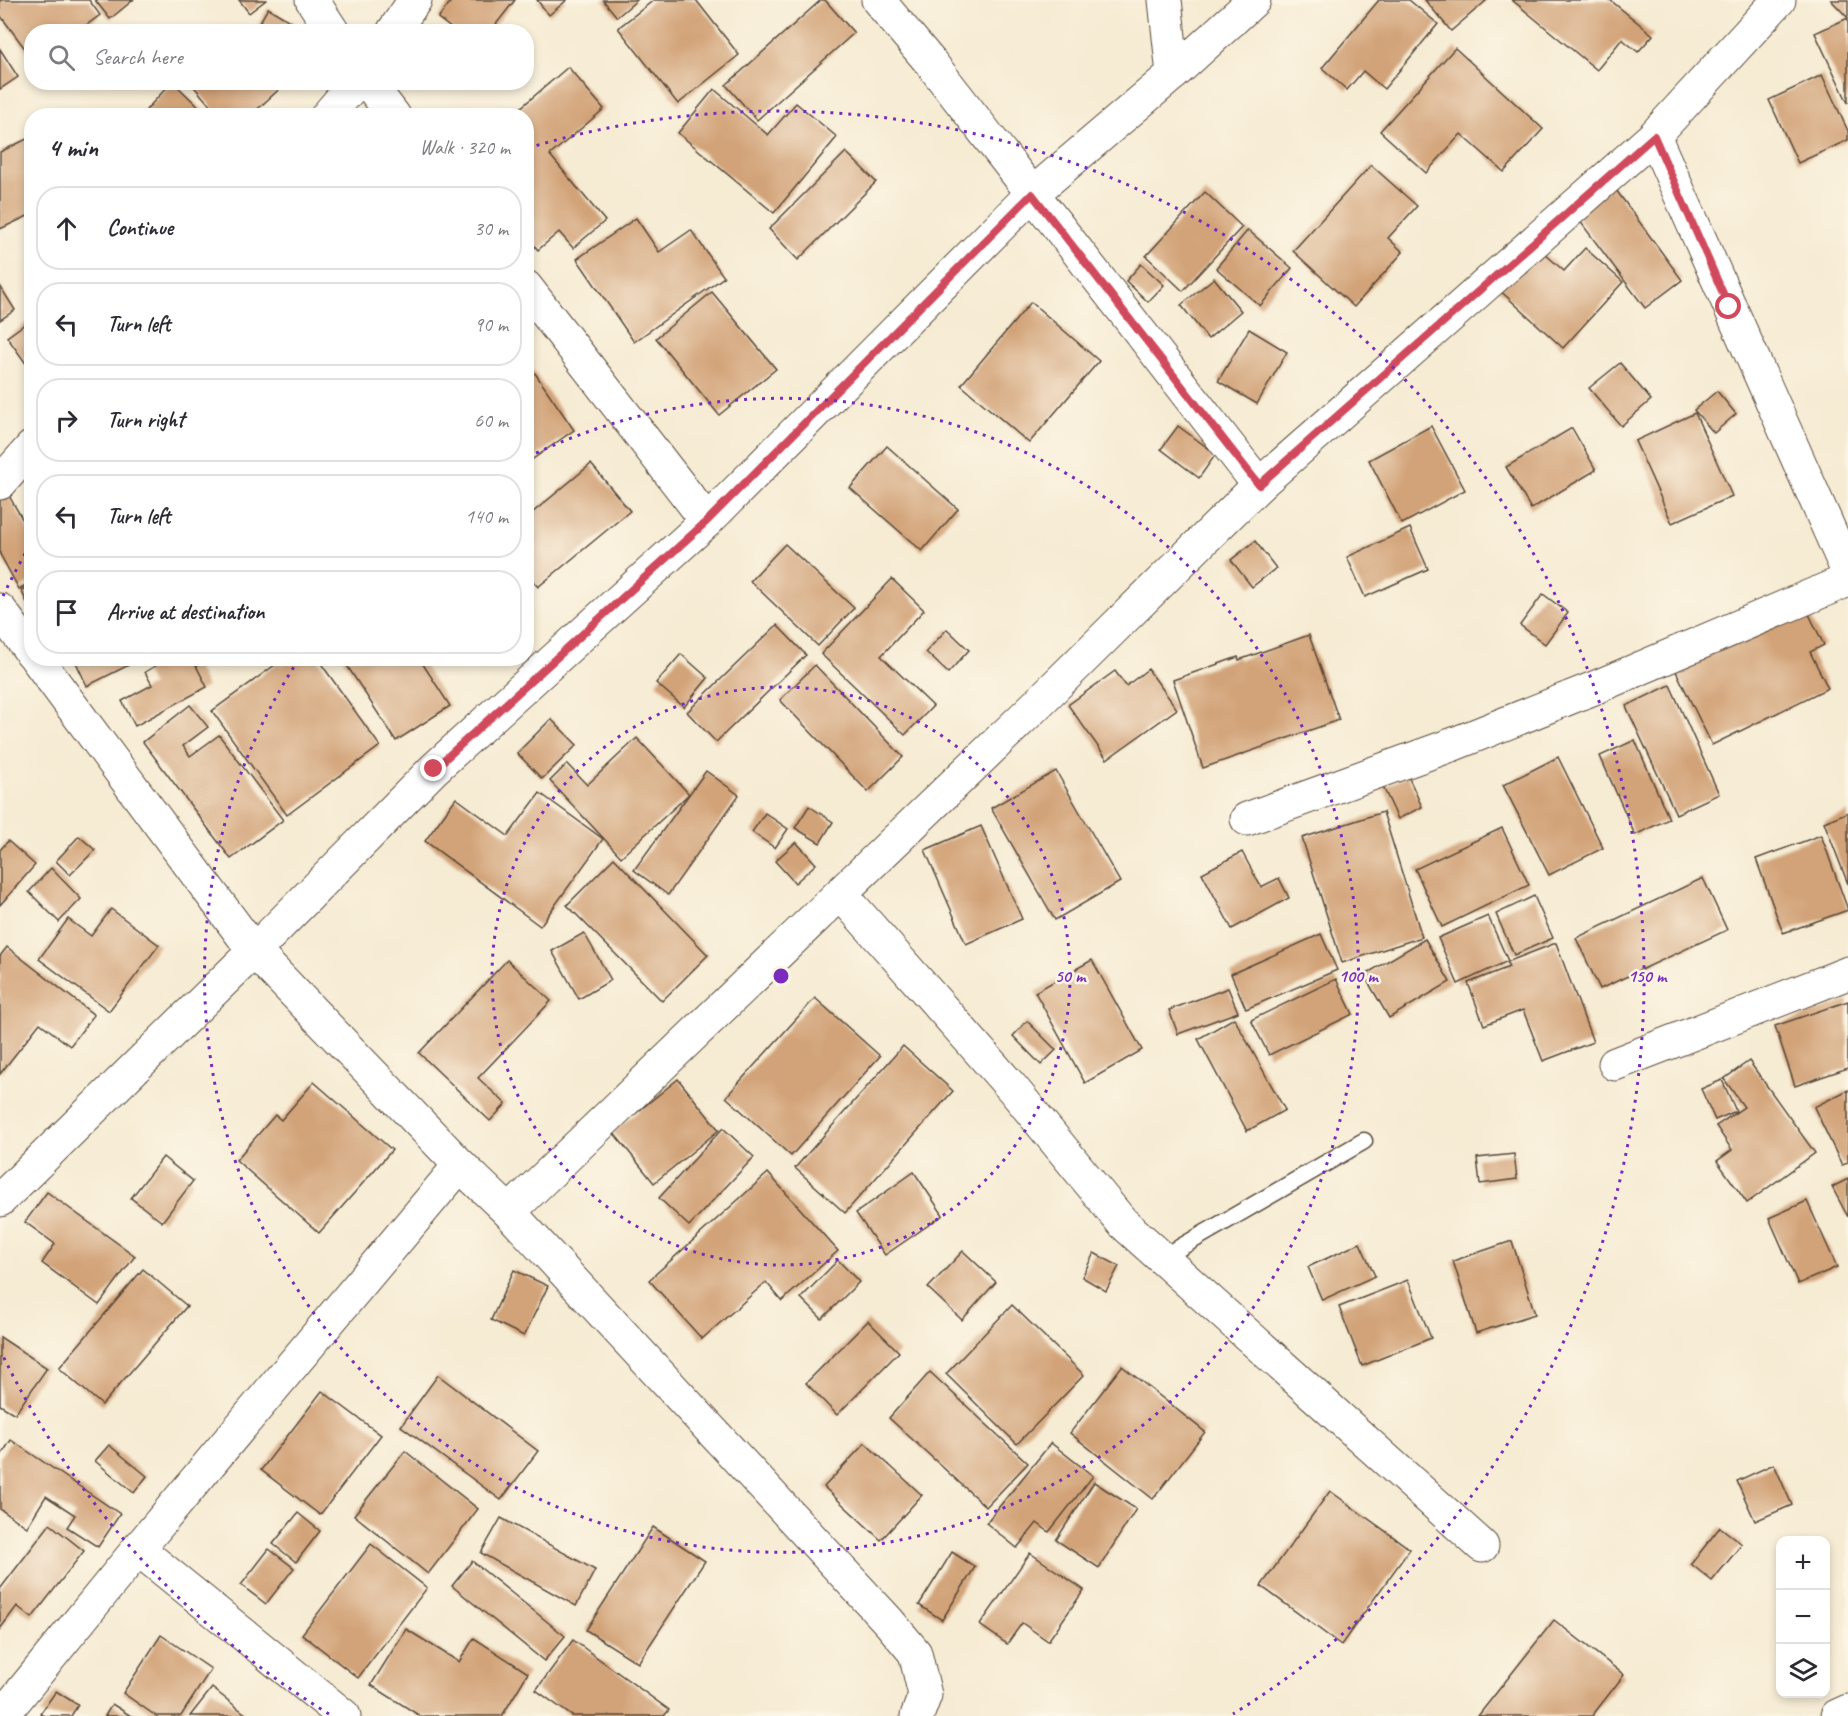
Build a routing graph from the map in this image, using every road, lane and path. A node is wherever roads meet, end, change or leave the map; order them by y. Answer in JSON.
{"nodes":[{"id":1,"x":312,"y":0,"type":"edge"},
{"id":2,"x":415,"y":0,"type":"edge"},
{"id":3,"x":878,"y":0,"type":"edge"},
{"id":4,"x":1165,"y":0,"type":"edge"},
{"id":5,"x":1254,"y":0,"type":"edge"},
{"id":6,"x":1779,"y":0,"type":"edge"},
{"id":7,"x":328,"y":24,"type":"edge"},
{"id":8,"x":398,"y":24,"type":"edge"},
{"id":9,"x":1173,"y":74,"type":"junction"},
{"id":10,"x":349,"y":90,"type":"edge"},
{"id":11,"x":374,"y":90,"type":"edge"},
{"id":12,"x":334,"y":108,"type":"edge"},
{"id":13,"x":388,"y":108,"type":"edge"},
{"id":14,"x":1654,"y":136,"type":"junction"},
{"id":15,"x":1032,"y":194,"type":"junction"},
{"id":16,"x":534,"y":298,"type":"edge"},
{"id":17,"x":24,"y":456,"type":"edge"},
{"id":18,"x":0,"y":483,"type":"edge"},
{"id":19,"x":1259,"y":485,"type":"junction"},
{"id":20,"x":707,"y":521,"type":"junction"},
{"id":21,"x":1848,"y":572,"type":"edge"},
{"id":22,"x":1848,"y":580,"type":"edge"},
{"id":23,"x":0,"y":610,"type":"edge"},
{"id":24,"x":24,"y":642,"type":"edge"},
{"id":25,"x":42,"y":666,"type":"edge"},
{"id":26,"x":1247,"y":819,"type":"dead end"},
{"id":27,"x":841,"y":894,"type":"junction"},
{"id":28,"x":254,"y":951,"type":"junction"},
{"id":29,"x":1848,"y":973,"type":"edge"},
{"id":30,"x":1615,"y":1064,"type":"dead end"},
{"id":31,"x":1364,"y":1141,"type":"dead end"},
{"id":32,"x":460,"y":1165,"type":"junction"},
{"id":33,"x":0,"y":1200,"type":"edge"},
{"id":34,"x":509,"y":1212,"type":"junction"},
{"id":35,"x":1162,"y":1258,"type":"junction"},
{"id":36,"x":1482,"y":1546,"type":"dead end"},
{"id":37,"x":138,"y":1549,"type":"junction"},
{"id":38,"x":1848,"y":1711,"type":"edge"},
{"id":39,"x":2,"y":1716,"type":"edge"},
{"id":40,"x":344,"y":1716,"type":"edge"},
{"id":41,"x":917,"y":1716,"type":"edge"},
{"id":42,"x":1837,"y":1716,"type":"edge"}],
"edges":[{"from":1,"to":7,"type":"street"},
{"from":2,"to":8,"type":"street"},
{"from":3,"to":15,"type":"street"},
{"from":4,"to":9,"type":"street"},
{"from":5,"to":9,"type":"street"},
{"from":6,"to":14,"type":"street"},
{"from":9,"to":15,"type":"street"},
{"from":10,"to":12,"type":"street"},
{"from":11,"to":13,"type":"street"},
{"from":14,"to":19,"type":"street"},
{"from":14,"to":21,"type":"street"},
{"from":15,"to":19,"type":"street"},
{"from":15,"to":20,"type":"street"},
{"from":16,"to":20,"type":"street"},
{"from":17,"to":18,"type":"street"},
{"from":19,"to":27,"type":"street"},
{"from":20,"to":28,"type":"street"},
{"from":22,"to":26,"type":"street"},
{"from":23,"to":24,"type":"street"},
{"from":25,"to":28,"type":"street"},
{"from":27,"to":34,"type":"street"},
{"from":27,"to":35,"type":"street"},
{"from":28,"to":32,"type":"street"},
{"from":28,"to":33,"type":"street"},
{"from":29,"to":30,"type":"street"},
{"from":31,"to":35,"type":"lane"},
{"from":32,"to":34,"type":"street"},
{"from":32,"to":37,"type":"street"},
{"from":34,"to":41,"type":"street"},
{"from":35,"to":36,"type":"street"},
{"from":37,"to":39,"type":"street"},
{"from":37,"to":40,"type":"street"},
{"from":38,"to":42,"type":"street"}]}
